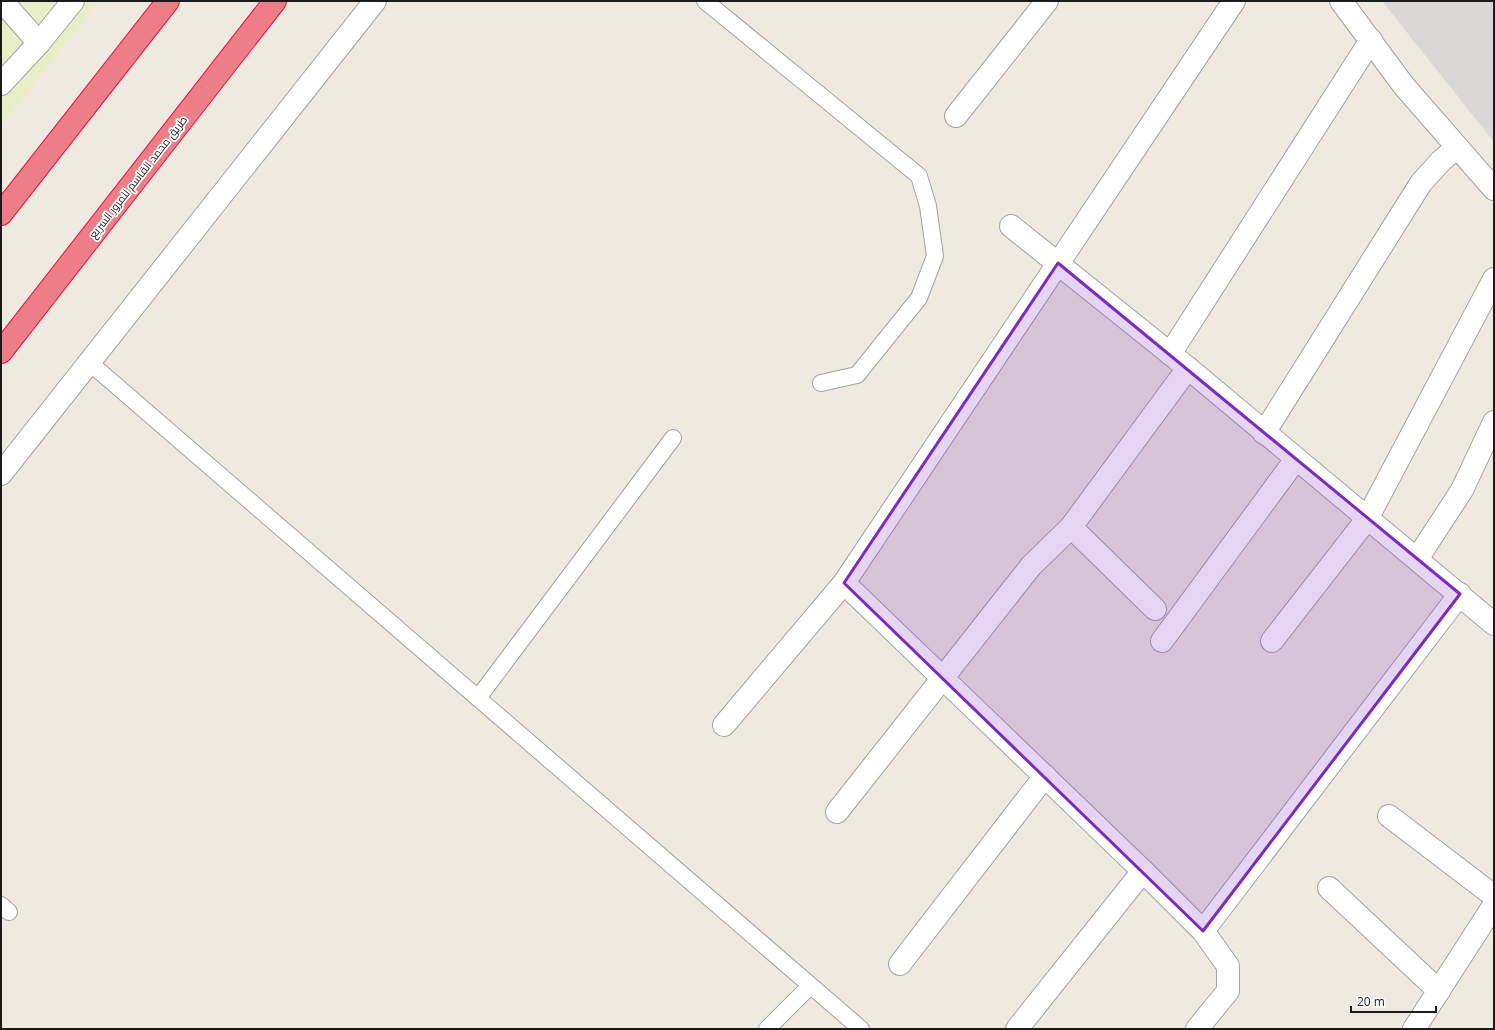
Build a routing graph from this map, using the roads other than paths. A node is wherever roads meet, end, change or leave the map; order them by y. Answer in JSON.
{"nodes":[{"id":1,"x":2,"y":1,"type":"edge"},
{"id":2,"x":73,"y":1,"type":"edge"},
{"id":3,"x":168,"y":1,"type":"edge"},
{"id":4,"x":275,"y":1,"type":"edge"},
{"id":5,"x":375,"y":1,"type":"edge"},
{"id":6,"x":705,"y":1,"type":"edge"},
{"id":7,"x":1234,"y":1,"type":"edge"},
{"id":8,"x":1341,"y":1,"type":"edge"},
{"id":9,"x":1042,"y":3,"type":"edge"},
{"id":10,"x":1370,"y":40,"type":"junction"},
{"id":11,"x":39,"y":43,"type":"junction"},
{"id":12,"x":1,"y":84,"type":"edge"},
{"id":13,"x":956,"y":116,"type":"dead end"},
{"id":14,"x":1457,"y":146,"type":"junction"},
{"id":15,"x":1494,"y":189,"type":"edge"},
{"id":16,"x":1,"y":214,"type":"edge"},
{"id":17,"x":1011,"y":226,"type":"dead end"},
{"id":18,"x":1058,"y":263,"type":"junction"},
{"id":19,"x":1494,"y":279,"type":"edge"},
{"id":20,"x":1,"y":352,"type":"edge"},
{"id":21,"x":1170,"y":354,"type":"junction"},
{"id":22,"x":90,"y":363,"type":"junction"},
{"id":23,"x":1188,"y":368,"type":"junction"},
{"id":24,"x":821,"y":383,"type":"dead end"},
{"id":25,"x":1494,"y":422,"type":"edge"},
{"id":26,"x":1264,"y":433,"type":"junction"},
{"id":27,"x":673,"y":438,"type":"dead end"},
{"id":28,"x":1296,"y":459,"type":"junction"},
{"id":29,"x":1,"y":474,"type":"edge"},
{"id":30,"x":1367,"y":519,"type":"junction"},
{"id":31,"x":1071,"y":527,"type":"junction"},
{"id":32,"x":1417,"y":559,"type":"junction"},
{"id":33,"x":844,"y":582,"type":"junction"},
{"id":34,"x":1460,"y":594,"type":"junction"},
{"id":35,"x":1155,"y":608,"type":"dead end"},
{"id":36,"x":1492,"y":618,"type":"edge"},
{"id":37,"x":1162,"y":641,"type":"dead end"},
{"id":38,"x":1272,"y":641,"type":"dead end"},
{"id":39,"x":943,"y":678,"type":"junction"},
{"id":40,"x":478,"y":698,"type":"junction"},
{"id":41,"x":724,"y":726,"type":"dead end"},
{"id":42,"x":1044,"y":776,"type":"junction"},
{"id":43,"x":837,"y":812,"type":"dead end"},
{"id":44,"x":1389,"y":816,"type":"dead end"},
{"id":45,"x":1143,"y":871,"type":"junction"},
{"id":46,"x":1329,"y":888,"type":"dead end"},
{"id":47,"x":1494,"y":896,"type":"edge"},
{"id":48,"x":1494,"y":905,"type":"edge"},
{"id":49,"x":1203,"y":931,"type":"junction"},
{"id":50,"x":900,"y":964,"type":"dead end"},
{"id":51,"x":810,"y":986,"type":"junction"},
{"id":52,"x":1439,"y":991,"type":"junction"},
{"id":53,"x":767,"y":1029,"type":"edge"},
{"id":54,"x":861,"y":1029,"type":"edge"},
{"id":55,"x":1017,"y":1029,"type":"edge"},
{"id":56,"x":1197,"y":1029,"type":"edge"},
{"id":57,"x":1414,"y":1029,"type":"edge"}],
"edges":[{"from":1,"to":11,"type":"street"},
{"from":2,"to":11,"type":"street"},
{"from":3,"to":16,"type":"highway"},
{"from":4,"to":20,"type":"highway","name":"طريق محمد القاسم للمرور السريع"},
{"from":5,"to":22,"type":"street"},
{"from":6,"to":24,"type":"lane"},
{"from":7,"to":18,"type":"street"},
{"from":8,"to":10,"type":"street"},
{"from":9,"to":13,"type":"street"},
{"from":10,"to":14,"type":"street"},
{"from":10,"to":21,"type":"street"},
{"from":11,"to":12,"type":"street"},
{"from":14,"to":15,"type":"street"},
{"from":14,"to":26,"type":"street"},
{"from":17,"to":18,"type":"street"},
{"from":18,"to":21,"type":"street"},
{"from":18,"to":33,"type":"street"},
{"from":19,"to":30,"type":"street"},
{"from":21,"to":23,"type":"street"},
{"from":22,"to":29,"type":"street"},
{"from":22,"to":40,"type":"lane"},
{"from":23,"to":26,"type":"street"},
{"from":23,"to":31,"type":"street"},
{"from":25,"to":32,"type":"street"},
{"from":26,"to":28,"type":"street"},
{"from":27,"to":40,"type":"lane"},
{"from":28,"to":30,"type":"street"},
{"from":28,"to":37,"type":"street"},
{"from":30,"to":32,"type":"street"},
{"from":30,"to":38,"type":"street"},
{"from":31,"to":35,"type":"street"},
{"from":31,"to":39,"type":"street"},
{"from":32,"to":34,"type":"street"},
{"from":33,"to":39,"type":"street"},
{"from":33,"to":41,"type":"street"},
{"from":34,"to":36,"type":"street"},
{"from":34,"to":49,"type":"street"},
{"from":39,"to":42,"type":"street"},
{"from":39,"to":43,"type":"street"},
{"from":40,"to":51,"type":"lane"},
{"from":42,"to":45,"type":"street"},
{"from":42,"to":50,"type":"street"},
{"from":44,"to":47,"type":"street"},
{"from":45,"to":49,"type":"street"},
{"from":45,"to":55,"type":"street"},
{"from":46,"to":52,"type":"street"},
{"from":48,"to":52,"type":"street"},
{"from":49,"to":56,"type":"street"},
{"from":51,"to":53,"type":"lane"},
{"from":51,"to":54,"type":"lane"},
{"from":52,"to":57,"type":"street"}]}
